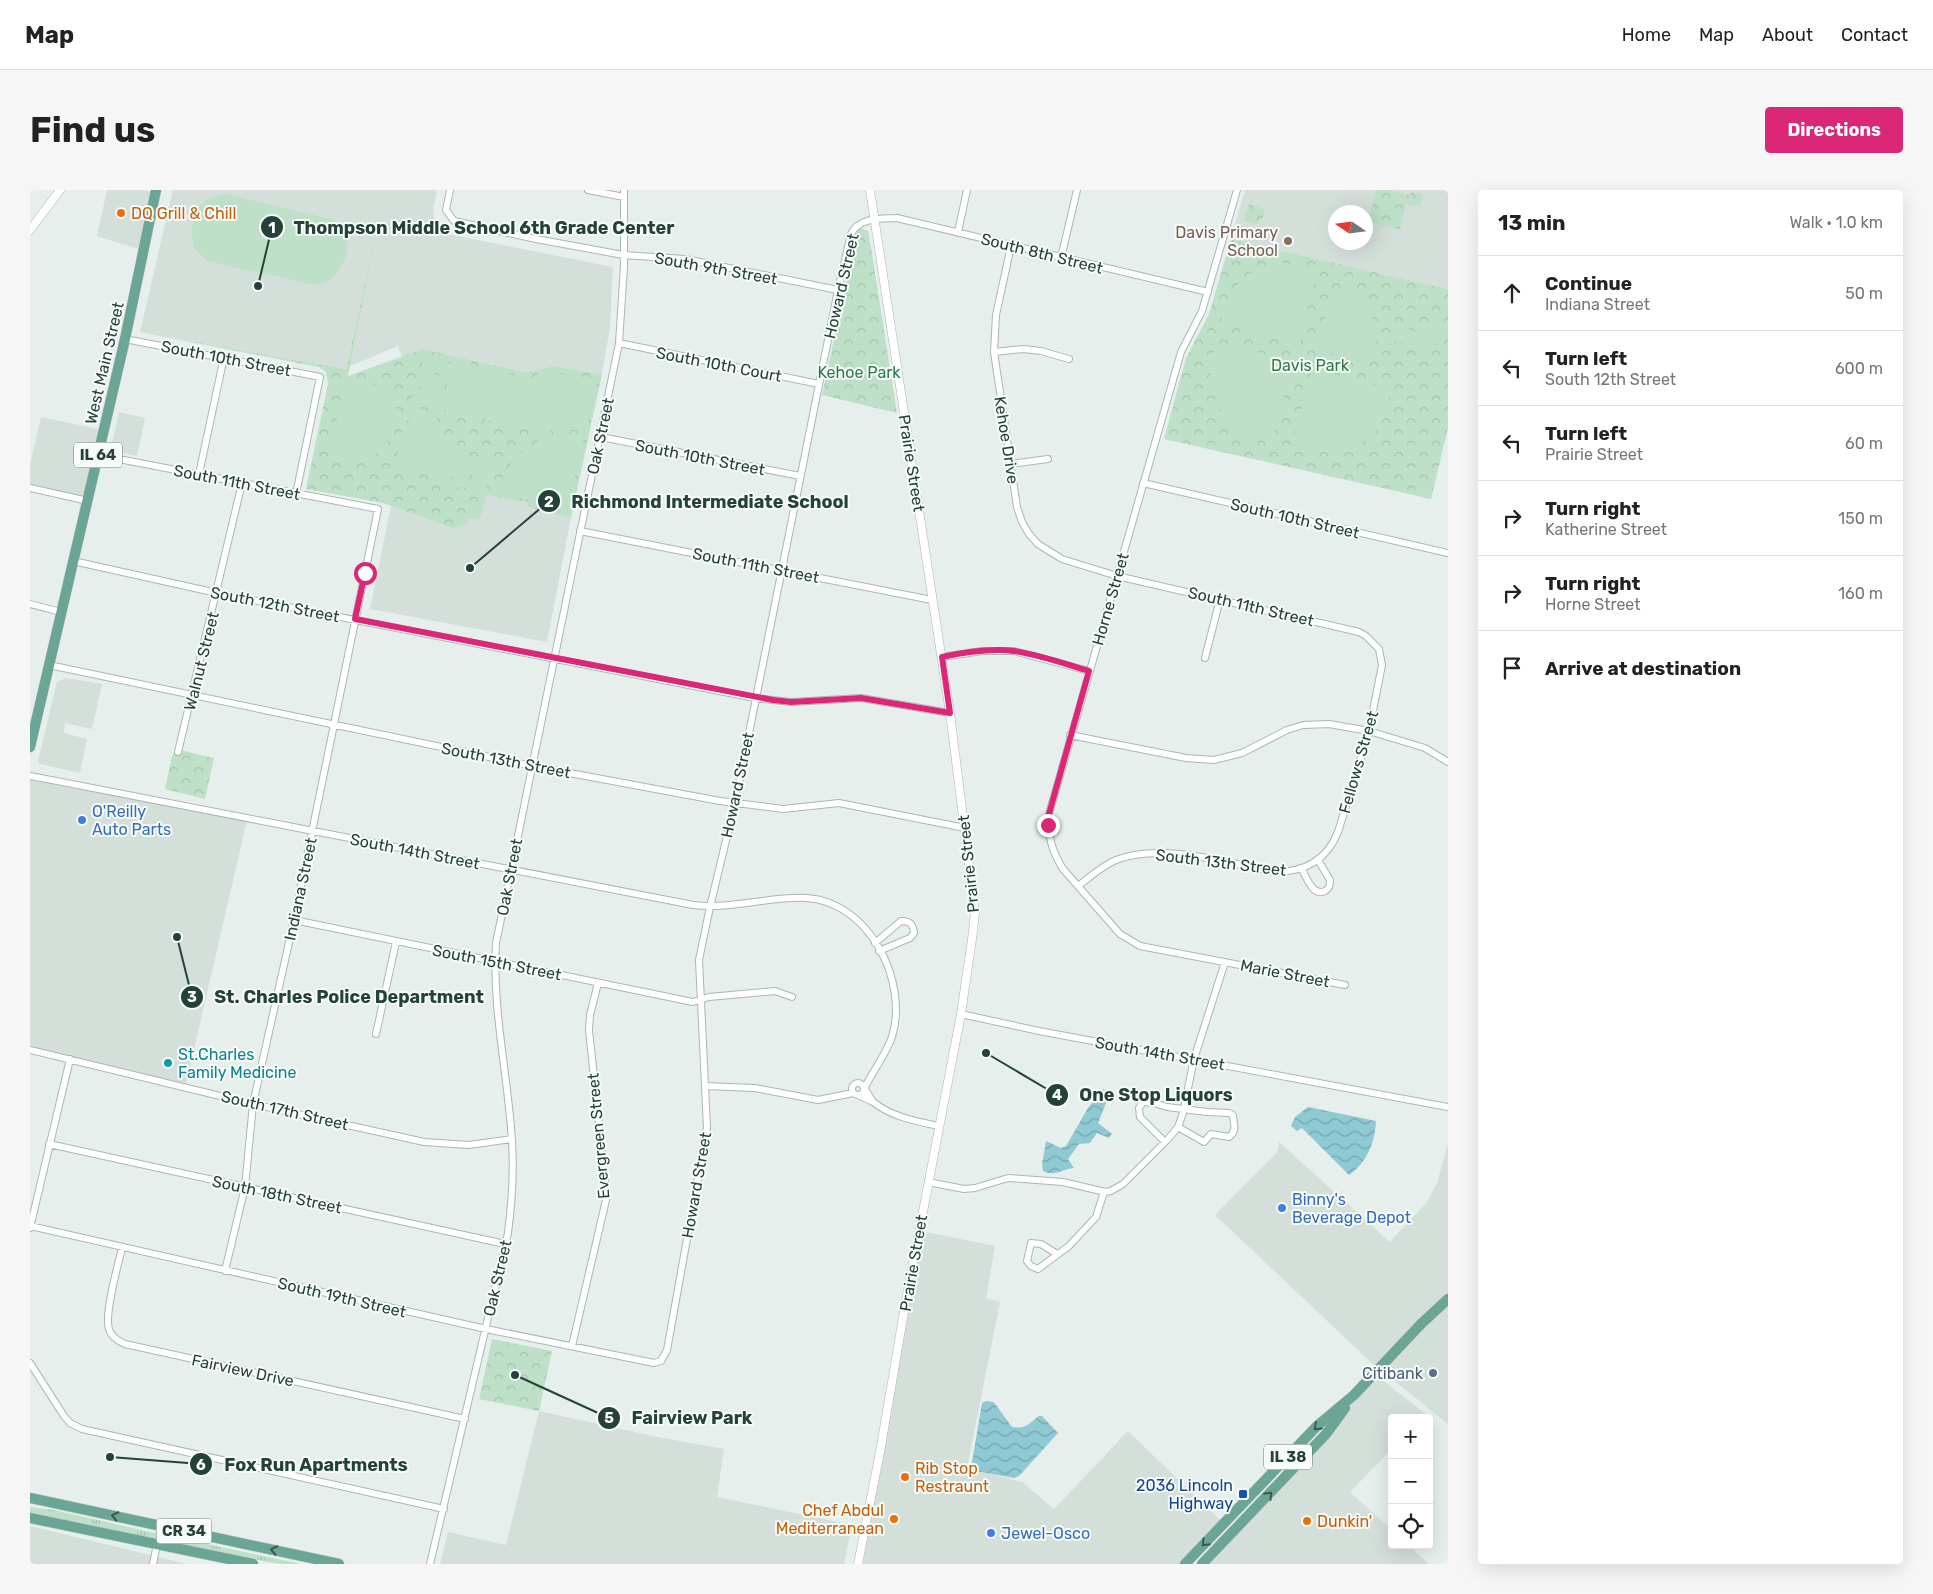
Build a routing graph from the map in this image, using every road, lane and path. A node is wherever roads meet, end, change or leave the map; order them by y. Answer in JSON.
{"nodes":[{"id":1,"x":60,"y":190,"type":"edge"},
{"id":2,"x":155,"y":190,"type":"edge"},
{"id":3,"x":450,"y":190,"type":"edge"},
{"id":4,"x":588,"y":190,"type":"edge"},
{"id":5,"x":870,"y":190,"type":"edge"},
{"id":6,"x":967,"y":190,"type":"edge"},
{"id":7,"x":1077,"y":190,"type":"edge"},
{"id":8,"x":1237,"y":190,"type":"edge"},
{"id":9,"x":624,"y":194,"type":"edge"},
{"id":10,"x":875,"y":220,"type":"junction"},
{"id":11,"x":30,"y":230,"type":"edge"},
{"id":12,"x":958,"y":232,"type":"junction"},
{"id":13,"x":1012,"y":246,"type":"junction"},
{"id":14,"x":624,"y":255,"type":"junction"},
{"id":15,"x":1061,"y":258,"type":"junction"},
{"id":16,"x":838,"y":290,"type":"junction"},
{"id":17,"x":1208,"y":292,"type":"junction"},
{"id":18,"x":125,"y":339,"type":"junction"},
{"id":19,"x":619,"y":344,"type":"junction"},
{"id":20,"x":994,"y":352,"type":"junction"},
{"id":21,"x":224,"y":357,"type":"junction"},
{"id":22,"x":1069,"y":359,"type":"dead end"},
{"id":23,"x":819,"y":384,"type":"junction"},
{"id":24,"x":601,"y":437,"type":"junction"},
{"id":25,"x":98,"y":455,"type":"junction"},
{"id":26,"x":1048,"y":459,"type":"dead end"},
{"id":27,"x":1010,"y":464,"type":"junction"},
{"id":28,"x":198,"y":474,"type":"junction"},
{"id":29,"x":800,"y":476,"type":"junction"},
{"id":30,"x":242,"y":483,"type":"junction"},
{"id":31,"x":1143,"y":483,"type":"junction"},
{"id":32,"x":30,"y":488,"type":"edge"},
{"id":33,"x":296,"y":494,"type":"junction"},
{"id":34,"x":88,"y":501,"type":"junction"},
{"id":35,"x":377,"y":509,"type":"joint"},
{"id":36,"x":580,"y":531,"type":"junction"},
{"id":37,"x":1448,"y":553,"type":"edge"},
{"id":38,"x":73,"y":562,"type":"junction"},
{"id":39,"x":781,"y":569,"type":"junction"},
{"id":40,"x":1117,"y":576,"type":"junction"},
{"id":41,"x":217,"y":593,"type":"junction"},
{"id":42,"x":1220,"y":599,"type":"junction"},
{"id":43,"x":932,"y":600,"type":"junction"},
{"id":44,"x":30,"y":604,"type":"edge"},
{"id":45,"x":61,"y":612,"type":"junction"},
{"id":46,"x":355,"y":619,"type":"junction"},
{"id":47,"x":1379,"y":649,"type":"joint"},
{"id":48,"x":554,"y":657,"type":"junction"},
{"id":49,"x":942,"y":657,"type":"junction"},
{"id":50,"x":1205,"y":658,"type":"dead end"},
{"id":51,"x":48,"y":665,"type":"junction"},
{"id":52,"x":1089,"y":671,"type":"junction"},
{"id":53,"x":192,"y":696,"type":"junction"},
{"id":54,"x":755,"y":698,"type":"junction"},
{"id":55,"x":950,"y":713,"type":"junction"},
{"id":56,"x":333,"y":724,"type":"junction"},
{"id":57,"x":1369,"y":731,"type":"junction"},
{"id":58,"x":1070,"y":735,"type":"junction"},
{"id":59,"x":30,"y":748,"type":"edge"},
{"id":60,"x":178,"y":752,"type":"dead end"},
{"id":61,"x":1448,"y":762,"type":"edge"},
{"id":62,"x":532,"y":766,"type":"junction"},
{"id":63,"x":30,"y":776,"type":"edge"},
{"id":64,"x":735,"y":803,"type":"junction"},
{"id":65,"x":965,"y":828,"type":"junction"},
{"id":66,"x":312,"y":830,"type":"junction"},
{"id":67,"x":1318,"y":860,"type":"junction"},
{"id":68,"x":1311,"y":865,"type":"joint"},
{"id":69,"x":1302,"y":869,"type":"junction"},
{"id":70,"x":510,"y":870,"type":"junction"},
{"id":71,"x":1078,"y":886,"type":"junction"},
{"id":72,"x":710,"y":907,"type":"junction"},
{"id":73,"x":294,"y":920,"type":"junction"},
{"id":74,"x":396,"y":942,"type":"junction"},
{"id":75,"x":875,"y":943,"type":"junction"},
{"id":76,"x":879,"y":951,"type":"junction"},
{"id":77,"x":495,"y":961,"type":"junction"},
{"id":78,"x":1225,"y":962,"type":"junction"},
{"id":79,"x":598,"y":983,"type":"junction"},
{"id":80,"x":1345,"y":985,"type":"dead end"},
{"id":81,"x":792,"y":997,"type":"dead end"},
{"id":82,"x":701,"y":1000,"type":"junction"},
{"id":83,"x":961,"y":1014,"type":"junction"},
{"id":84,"x":376,"y":1034,"type":"dead end"},
{"id":85,"x":30,"y":1050,"type":"edge"},
{"id":86,"x":70,"y":1059,"type":"junction"},
{"id":87,"x":1194,"y":1059,"type":"junction"},
{"id":88,"x":873,"y":1072,"type":"junction"},
{"id":89,"x":855,"y":1084,"type":"junction"},
{"id":90,"x":705,"y":1086,"type":"junction"},
{"id":91,"x":865,"y":1088,"type":"junction"},
{"id":92,"x":856,"y":1094,"type":"junction"},
{"id":93,"x":835,"y":1096,"type":"junction"},
{"id":94,"x":873,"y":1102,"type":"junction"},
{"id":95,"x":253,"y":1104,"type":"junction"},
{"id":96,"x":1448,"y":1107,"type":"edge"},
{"id":97,"x":1184,"y":1109,"type":"junction"},
{"id":98,"x":939,"y":1126,"type":"junction"},
{"id":99,"x":1178,"y":1127,"type":"junction"},
{"id":100,"x":512,"y":1139,"type":"junction"},
{"id":101,"x":1165,"y":1142,"type":"junction"},
{"id":102,"x":49,"y":1144,"type":"junction"},
{"id":103,"x":928,"y":1182,"type":"junction"},
{"id":104,"x":245,"y":1187,"type":"junction"},
{"id":105,"x":1104,"y":1192,"type":"junction"},
{"id":106,"x":30,"y":1227,"type":"edge"},
{"id":107,"x":505,"y":1244,"type":"junction"},
{"id":108,"x":122,"y":1248,"type":"junction"},
{"id":109,"x":1057,"y":1254,"type":"junction"},
{"id":110,"x":225,"y":1271,"type":"junction"},
{"id":111,"x":1448,"y":1299,"type":"edge"},
{"id":112,"x":486,"y":1329,"type":"junction"},
{"id":113,"x":572,"y":1346,"type":"junction"},
{"id":114,"x":30,"y":1362,"type":"edge"},
{"id":115,"x":654,"y":1363,"type":"joint"},
{"id":116,"x":1354,"y":1395,"type":"junction"},
{"id":117,"x":465,"y":1419,"type":"junction"},
{"id":118,"x":30,"y":1498,"type":"edge"},
{"id":119,"x":444,"y":1510,"type":"junction"},
{"id":120,"x":30,"y":1518,"type":"edge"},
{"id":121,"x":157,"y":1544,"type":"junction"},
{"id":122,"x":153,"y":1564,"type":"edge"},
{"id":123,"x":253,"y":1564,"type":"edge"},
{"id":124,"x":339,"y":1564,"type":"edge"},
{"id":125,"x":430,"y":1564,"type":"edge"},
{"id":126,"x":858,"y":1564,"type":"edge"},
{"id":127,"x":1185,"y":1564,"type":"edge"},
{"id":128,"x":1202,"y":1564,"type":"edge"}],
"edges":[{"from":1,"to":11,"type":"street"},
{"from":2,"to":18,"type":"main road","name":"West Main Street","number":"IL 64"},
{"from":3,"to":14,"type":"street","name":"South 9th Street"},
{"from":4,"to":9,"type":"street"},
{"from":5,"to":10,"type":"street","name":"Prairie Street"},
{"from":6,"to":12,"type":"street"},
{"from":7,"to":15,"type":"street"},
{"from":8,"to":17,"type":"street","name":"Horne Street"},
{"from":9,"to":14,"type":"street","name":"Oak Street"},
{"from":10,"to":12,"type":"street","name":"South 8th Street"},
{"from":10,"to":16,"type":"street","name":"Howard Street"},
{"from":10,"to":43,"type":"street","name":"Prairie Street"},
{"from":12,"to":13,"type":"street","name":"South 8th Street"},
{"from":13,"to":15,"type":"street","name":"South 8th Street"},
{"from":13,"to":20,"type":"street","name":"Kehoe Drive"},
{"from":14,"to":16,"type":"street","name":"South 9th Street"},
{"from":14,"to":19,"type":"street","name":"Oak Street"},
{"from":15,"to":17,"type":"street","name":"South 8th Street"},
{"from":16,"to":23,"type":"street","name":"Howard Street"},
{"from":17,"to":31,"type":"street","name":"Horne Street"},
{"from":18,"to":21,"type":"street","name":"South 10th Street"},
{"from":18,"to":25,"type":"main road","name":"West Main Street","number":"IL 64"},
{"from":19,"to":23,"type":"street","name":"South 10th Court"},
{"from":19,"to":24,"type":"street","name":"Oak Street"},
{"from":20,"to":22,"type":"street"},
{"from":20,"to":27,"type":"street","name":"Kehoe Drive"},
{"from":21,"to":28,"type":"street"},
{"from":21,"to":33,"type":"street","name":"South 10th Street"},
{"from":23,"to":29,"type":"street","name":"Howard Street"},
{"from":24,"to":29,"type":"street","name":"South 10th Street"},
{"from":24,"to":36,"type":"street","name":"Oak Street"},
{"from":25,"to":28,"type":"street","name":"South 11th Street"},
{"from":25,"to":34,"type":"main road","name":"West Main Street","number":"IL 64"},
{"from":26,"to":27,"type":"street"},
{"from":27,"to":40,"type":"street","name":"Kehoe Drive"},
{"from":28,"to":30,"type":"street","name":"South 11th Street"},
{"from":29,"to":39,"type":"street","name":"Howard Street"},
{"from":30,"to":33,"type":"street","name":"South 11th Street"},
{"from":30,"to":41,"type":"street","name":"Walnut Street"},
{"from":31,"to":37,"type":"street","name":"South 10th Street"},
{"from":31,"to":40,"type":"street","name":"Horne Street"},
{"from":32,"to":34,"type":"street"},
{"from":33,"to":35,"type":"street","name":"South 11th Street"},
{"from":34,"to":38,"type":"main road","name":"West Main Street","number":"IL 64"},
{"from":35,"to":46,"type":"street","name":"Indiana Street"},
{"from":36,"to":39,"type":"street","name":"South 11th Street"},
{"from":36,"to":48,"type":"street","name":"Oak Street"},
{"from":38,"to":41,"type":"street","name":"South 12th Street"},
{"from":38,"to":45,"type":"main road","name":"West Main Street","number":"IL 64"},
{"from":39,"to":43,"type":"street","name":"South 11th Street"},
{"from":39,"to":54,"type":"street","name":"Howard Street"},
{"from":40,"to":42,"type":"street","name":"South 11th Street"},
{"from":40,"to":52,"type":"street","name":"Horne Street"},
{"from":41,"to":46,"type":"street","name":"South 12th Street"},
{"from":41,"to":53,"type":"street","name":"Walnut Street"},
{"from":42,"to":47,"type":"street","name":"South 11th Street"},
{"from":42,"to":50,"type":"street"},
{"from":43,"to":49,"type":"street","name":"Prairie Street"},
{"from":44,"to":45,"type":"street"},
{"from":45,"to":51,"type":"main road","name":"West Main Street","number":"IL 64"},
{"from":46,"to":48,"type":"street","name":"South 12th Street"},
{"from":46,"to":56,"type":"street","name":"Indiana Street"},
{"from":47,"to":57,"type":"street","name":"Fellows Street"},
{"from":48,"to":54,"type":"street","name":"South 12th Street"},
{"from":48,"to":62,"type":"street","name":"Oak Street"},
{"from":49,"to":52,"type":"street"},
{"from":49,"to":55,"type":"street","name":"Prairie Street"},
{"from":51,"to":53,"type":"street","name":"South 13th Street"},
{"from":51,"to":59,"type":"main road","name":"West Main Street","number":"IL 64"},
{"from":52,"to":58,"type":"street","name":"Horne Street"},
{"from":53,"to":56,"type":"street","name":"South 13th Street"},
{"from":53,"to":60,"type":"street","name":"Walnut Street"},
{"from":54,"to":55,"type":"street","name":"South 12th Street"},
{"from":54,"to":64,"type":"street","name":"Howard Street"},
{"from":55,"to":65,"type":"street","name":"Prairie Street"},
{"from":56,"to":62,"type":"street","name":"South 13th Street"},
{"from":56,"to":66,"type":"street","name":"Indiana Street"},
{"from":57,"to":58,"type":"street"},
{"from":57,"to":61,"type":"street"},
{"from":57,"to":67,"type":"street","name":"Fellows Street"},
{"from":58,"to":71,"type":"street","name":"Horne Street"},
{"from":62,"to":64,"type":"street","name":"South 13th Street"},
{"from":62,"to":70,"type":"street","name":"Oak Street"},
{"from":63,"to":66,"type":"street","name":"South 14th Street"},
{"from":64,"to":65,"type":"street","name":"South 13th Street"},
{"from":64,"to":72,"type":"street","name":"Howard Street"},
{"from":65,"to":83,"type":"street","name":"Prairie Street"},
{"from":66,"to":70,"type":"street","name":"South 14th Street"},
{"from":66,"to":73,"type":"street","name":"Indiana Street"},
{"from":67,"to":68,"type":"street","name":"Fellows Street"},
{"from":67,"to":69,"type":"street"},
{"from":68,"to":69,"type":"street","name":"South 13th Street"},
{"from":69,"to":71,"type":"street","name":"South 13th Street"},
{"from":70,"to":72,"type":"street","name":"South 14th Street"},
{"from":70,"to":77,"type":"street","name":"Oak Street"},
{"from":71,"to":78,"type":"street","name":"Horne Street"},
{"from":72,"to":75,"type":"street","name":"South 14th Street"},
{"from":72,"to":82,"type":"street","name":"Howard Street"},
{"from":73,"to":74,"type":"street","name":"South 15th Street"},
{"from":73,"to":95,"type":"street","name":"Indiana Street"},
{"from":74,"to":77,"type":"street","name":"South 15th Street"},
{"from":74,"to":84,"type":"street"},
{"from":75,"to":76,"type":"street","name":"South 14th Street"},
{"from":75,"to":76,"type":"street"},
{"from":76,"to":88,"type":"street","name":"South 14th Street"},
{"from":77,"to":79,"type":"street","name":"South 15th Street"},
{"from":77,"to":100,"type":"street","name":"Oak Street"},
{"from":78,"to":80,"type":"street","name":"Marie Street"},
{"from":78,"to":87,"type":"street"},
{"from":79,"to":82,"type":"street","name":"South 15th Street"},
{"from":79,"to":113,"type":"street","name":"Evergreen Street"},
{"from":81,"to":82,"type":"street","name":"South 15th Street"},
{"from":82,"to":90,"type":"street","name":"Howard Street"},
{"from":83,"to":87,"type":"street","name":"South 14th Street"},
{"from":83,"to":98,"type":"street","name":"Prairie Street"},
{"from":85,"to":86,"type":"street","name":"South 17th Street"},
{"from":86,"to":95,"type":"street","name":"South 17th Street"},
{"from":86,"to":102,"type":"street"},
{"from":87,"to":96,"type":"street","name":"South 14th Street"},
{"from":87,"to":97,"type":"street"},
{"from":88,"to":89,"type":"street","name":"South 14th Street"},
{"from":88,"to":91,"type":"street","name":"South 14th Street"},
{"from":89,"to":91,"type":"street"},
{"from":89,"to":92,"type":"street"},
{"from":89,"to":93,"type":"street","name":"South 14th Street"},
{"from":90,"to":93,"type":"street"},
{"from":90,"to":115,"type":"street","name":"Howard Street"},
{"from":91,"to":92,"type":"street"},
{"from":91,"to":94,"type":"street"},
{"from":92,"to":93,"type":"street"},
{"from":92,"to":94,"type":"street"},
{"from":94,"to":98,"type":"street"},
{"from":95,"to":100,"type":"street","name":"South 17th Street"},
{"from":95,"to":104,"type":"street","name":"Indiana Street"},
{"from":97,"to":99,"type":"street"},
{"from":97,"to":99,"type":"street"},
{"from":97,"to":101,"type":"street"},
{"from":98,"to":103,"type":"street","name":"Prairie Street"},
{"from":99,"to":101,"type":"street"},
{"from":100,"to":107,"type":"street","name":"Oak Street"},
{"from":101,"to":105,"type":"street"},
{"from":102,"to":104,"type":"street","name":"South 18th Street"},
{"from":102,"to":106,"type":"street"},
{"from":103,"to":105,"type":"street"},
{"from":103,"to":126,"type":"street","name":"Prairie Street"},
{"from":104,"to":107,"type":"street","name":"South 18th Street"},
{"from":104,"to":110,"type":"street","name":"Indiana Street"},
{"from":105,"to":109,"type":"street"},
{"from":106,"to":108,"type":"street","name":"South 19th Street"},
{"from":107,"to":112,"type":"street","name":"Oak Street"},
{"from":108,"to":110,"type":"street","name":"South 19th Street"},
{"from":108,"to":117,"type":"street","name":"Fairview Drive"},
{"from":109,"to":109,"type":"street"},
{"from":110,"to":112,"type":"street","name":"South 19th Street"},
{"from":111,"to":116,"type":"main road","number":"IL 38"},
{"from":112,"to":113,"type":"street","name":"South 19th Street"},
{"from":112,"to":117,"type":"street","name":"Oak Street"},
{"from":113,"to":115,"type":"street","name":"South 19th Street"},
{"from":114,"to":119,"type":"street"},
{"from":116,"to":127,"type":"main road","number":"IL 38","one_way":true},
{"from":128,"to":116,"type":"main road","number":"IL 38","one_way":true},
{"from":117,"to":119,"type":"street","name":"Oak Street"},
{"from":124,"to":118,"type":"main road","number":"CR 34","one_way":true},
{"from":119,"to":125,"type":"street","name":"Oak Street"},
{"from":120,"to":121,"type":"main road","number":"CR 34"},
{"from":121,"to":122,"type":"street"},
{"from":121,"to":123,"type":"main road","number":"CR 34"}]}
